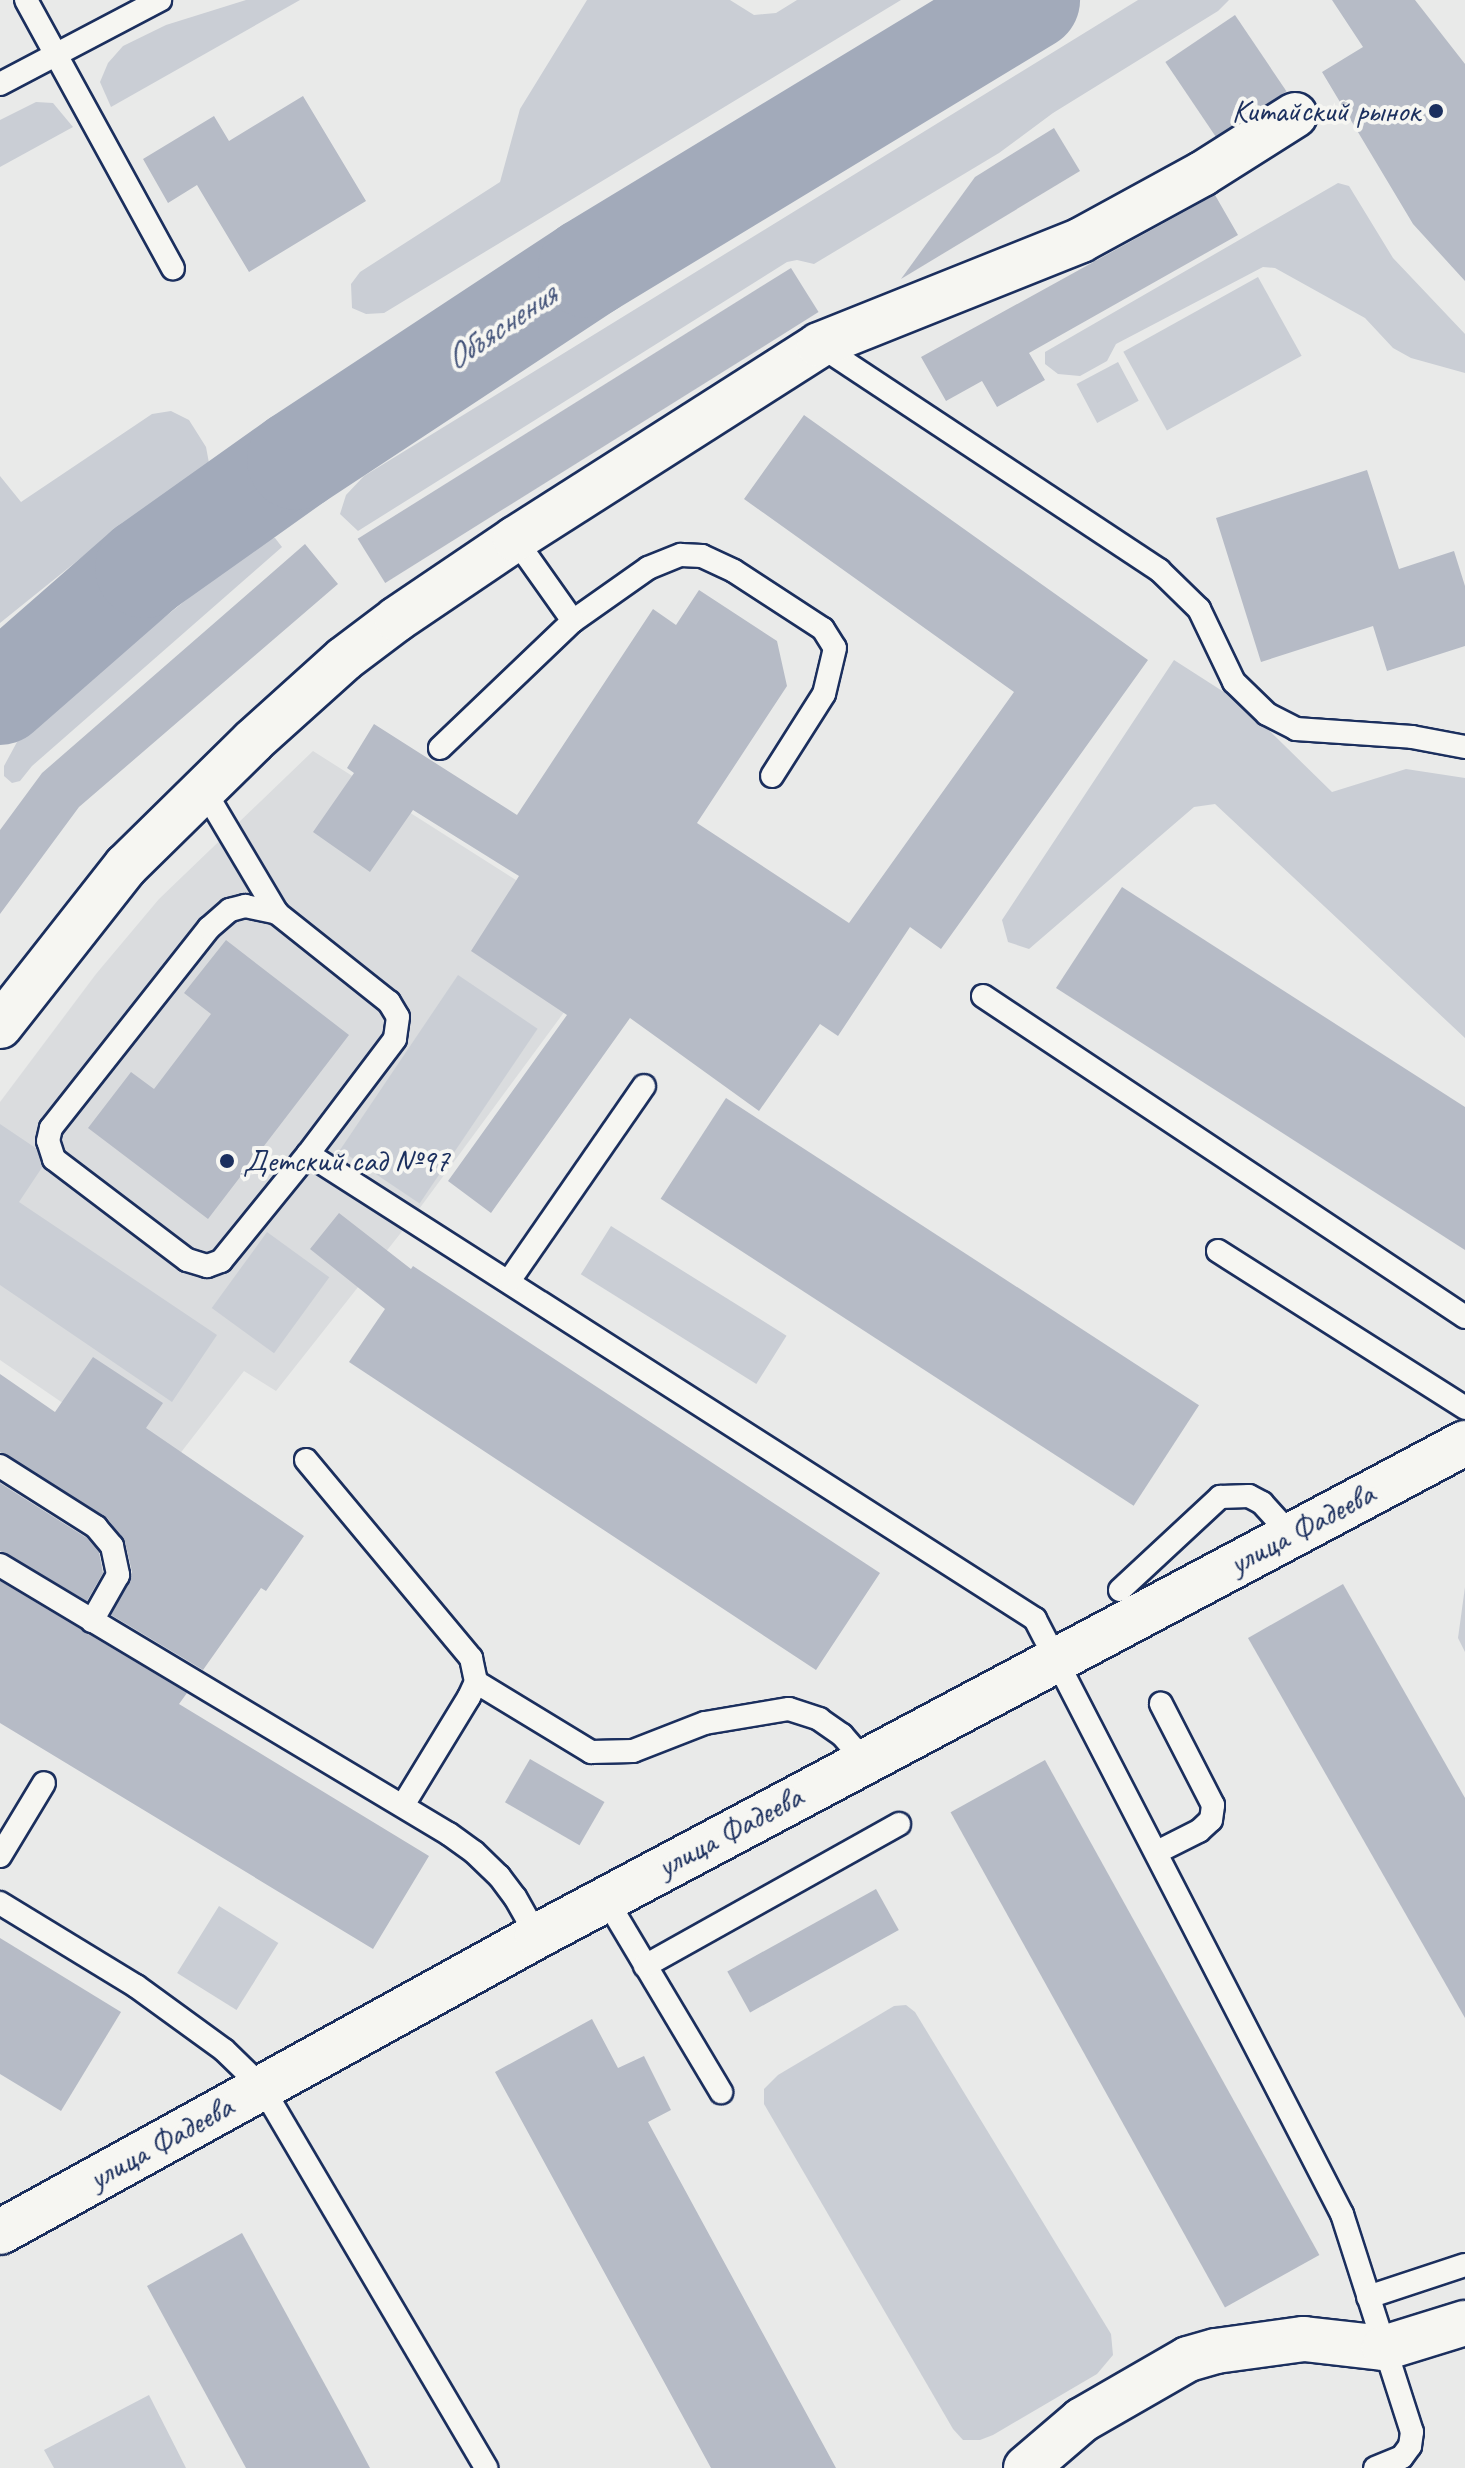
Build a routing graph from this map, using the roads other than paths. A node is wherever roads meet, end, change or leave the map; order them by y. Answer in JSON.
{"nodes":[{"id":1,"x":26,"y":0,"type":"edge"},
{"id":2,"x":160,"y":0,"type":"edge"},
{"id":3,"x":55,"y":53,"type":"junction"},
{"id":4,"x":0,"y":84,"type":"edge"},
{"id":5,"x":1295,"y":115,"type":"dead end"},
{"id":6,"x":173,"y":268,"type":"dead end"},
{"id":7,"x":819,"y":345,"type":"junction"},
{"id":8,"x":515,"y":539,"type":"junction"},
{"id":9,"x":573,"y":621,"type":"junction"},
{"id":10,"x":1465,"y":747,"type":"edge"},
{"id":11,"x":440,"y":748,"type":"dead end"},
{"id":12,"x":772,"y":776,"type":"dead end"},
{"id":13,"x":204,"y":790,"type":"junction"},
{"id":14,"x":277,"y":913,"type":"junction"},
{"id":15,"x":983,"y":996,"type":"dead end"},
{"id":16,"x":0,"y":1026,"type":"edge"},
{"id":17,"x":644,"y":1086,"type":"dead end"},
{"id":18,"x":308,"y":1154,"type":"junction"},
{"id":19,"x":1218,"y":1251,"type":"dead end"},
{"id":20,"x":509,"y":1281,"type":"junction"},
{"id":21,"x":1465,"y":1317,"type":"edge"},
{"id":22,"x":1465,"y":1408,"type":"edge"},
{"id":23,"x":1465,"y":1443,"type":"edge"},
{"id":24,"x":306,"y":1460,"type":"dead end"},
{"id":25,"x":0,"y":1466,"type":"edge"},
{"id":26,"x":1292,"y":1536,"type":"junction"},
{"id":27,"x":0,"y":1565,"type":"edge"},
{"id":28,"x":1120,"y":1590,"type":"dead end"},
{"id":29,"x":92,"y":1621,"type":"junction"},
{"id":30,"x":1058,"y":1658,"type":"junction"},
{"id":31,"x":476,"y":1682,"type":"junction"},
{"id":32,"x":1161,"y":1704,"type":"dead end"},
{"id":33,"x":864,"y":1760,"type":"junction"},
{"id":34,"x":44,"y":1783,"type":"dead end"},
{"id":35,"x":403,"y":1805,"type":"junction"},
{"id":36,"x":899,"y":1824,"type":"dead end"},
{"id":37,"x":1157,"y":1852,"type":"junction"},
{"id":38,"x":0,"y":1856,"type":"edge"},
{"id":39,"x":606,"y":1899,"type":"junction"},
{"id":40,"x":0,"y":1903,"type":"edge"},
{"id":41,"x":537,"y":1936,"type":"junction"},
{"id":42,"x":645,"y":1966,"type":"junction"},
{"id":43,"x":262,"y":2087,"type":"junction"},
{"id":44,"x":721,"y":2092,"type":"dead end"},
{"id":45,"x":0,"y":2232,"type":"edge"},
{"id":46,"x":1465,"y":2265,"type":"edge"},
{"id":47,"x":1368,"y":2297,"type":"junction"},
{"id":48,"x":1465,"y":2323,"type":"edge"},
{"id":49,"x":1384,"y":2348,"type":"junction"},
{"id":50,"x":486,"y":2468,"type":"edge"},
{"id":51,"x":1026,"y":2468,"type":"edge"},
{"id":52,"x":1375,"y":2468,"type":"edge"}],
"edges":[{"from":1,"to":3,"type":"lane"},
{"from":2,"to":3,"type":"lane"},
{"from":3,"to":4,"type":"lane"},
{"from":3,"to":6,"type":"lane"},
{"from":5,"to":7,"type":"street"},
{"from":7,"to":8,"type":"street"},
{"from":7,"to":10,"type":"lane"},
{"from":8,"to":9,"type":"lane"},
{"from":8,"to":13,"type":"street"},
{"from":9,"to":11,"type":"lane"},
{"from":9,"to":12,"type":"lane"},
{"from":13,"to":14,"type":"lane"},
{"from":13,"to":16,"type":"street"},
{"from":14,"to":18,"type":"lane"},
{"from":14,"to":18,"type":"lane"},
{"from":15,"to":21,"type":"lane"},
{"from":17,"to":20,"type":"lane"},
{"from":18,"to":20,"type":"lane"},
{"from":19,"to":22,"type":"lane"},
{"from":20,"to":30,"type":"lane"},
{"from":23,"to":26,"type":"street","name":"улица Фадеева"},
{"from":24,"to":31,"type":"lane"},
{"from":25,"to":29,"type":"lane"},
{"from":26,"to":28,"type":"lane"},
{"from":26,"to":30,"type":"street","name":"улица Фадеева"},
{"from":27,"to":29,"type":"lane"},
{"from":29,"to":35,"type":"lane"},
{"from":30,"to":33,"type":"street","name":"улица Фадеева"},
{"from":30,"to":37,"type":"lane"},
{"from":31,"to":33,"type":"lane"},
{"from":31,"to":35,"type":"lane"},
{"from":32,"to":37,"type":"lane"},
{"from":33,"to":39,"type":"street","name":"улица Фадеева"},
{"from":34,"to":38,"type":"lane"},
{"from":35,"to":41,"type":"lane"},
{"from":36,"to":42,"type":"lane"},
{"from":37,"to":47,"type":"lane"},
{"from":39,"to":41,"type":"street","name":"улица Фадеева"},
{"from":39,"to":42,"type":"lane"},
{"from":40,"to":43,"type":"lane"},
{"from":41,"to":43,"type":"street","name":"улица Фадеева"},
{"from":42,"to":44,"type":"lane"},
{"from":43,"to":45,"type":"street","name":"улица Фадеева"},
{"from":43,"to":50,"type":"lane"},
{"from":46,"to":47,"type":"lane"},
{"from":47,"to":49,"type":"lane"},
{"from":48,"to":49,"type":"street"},
{"from":49,"to":51,"type":"street"},
{"from":49,"to":52,"type":"lane"}]}
